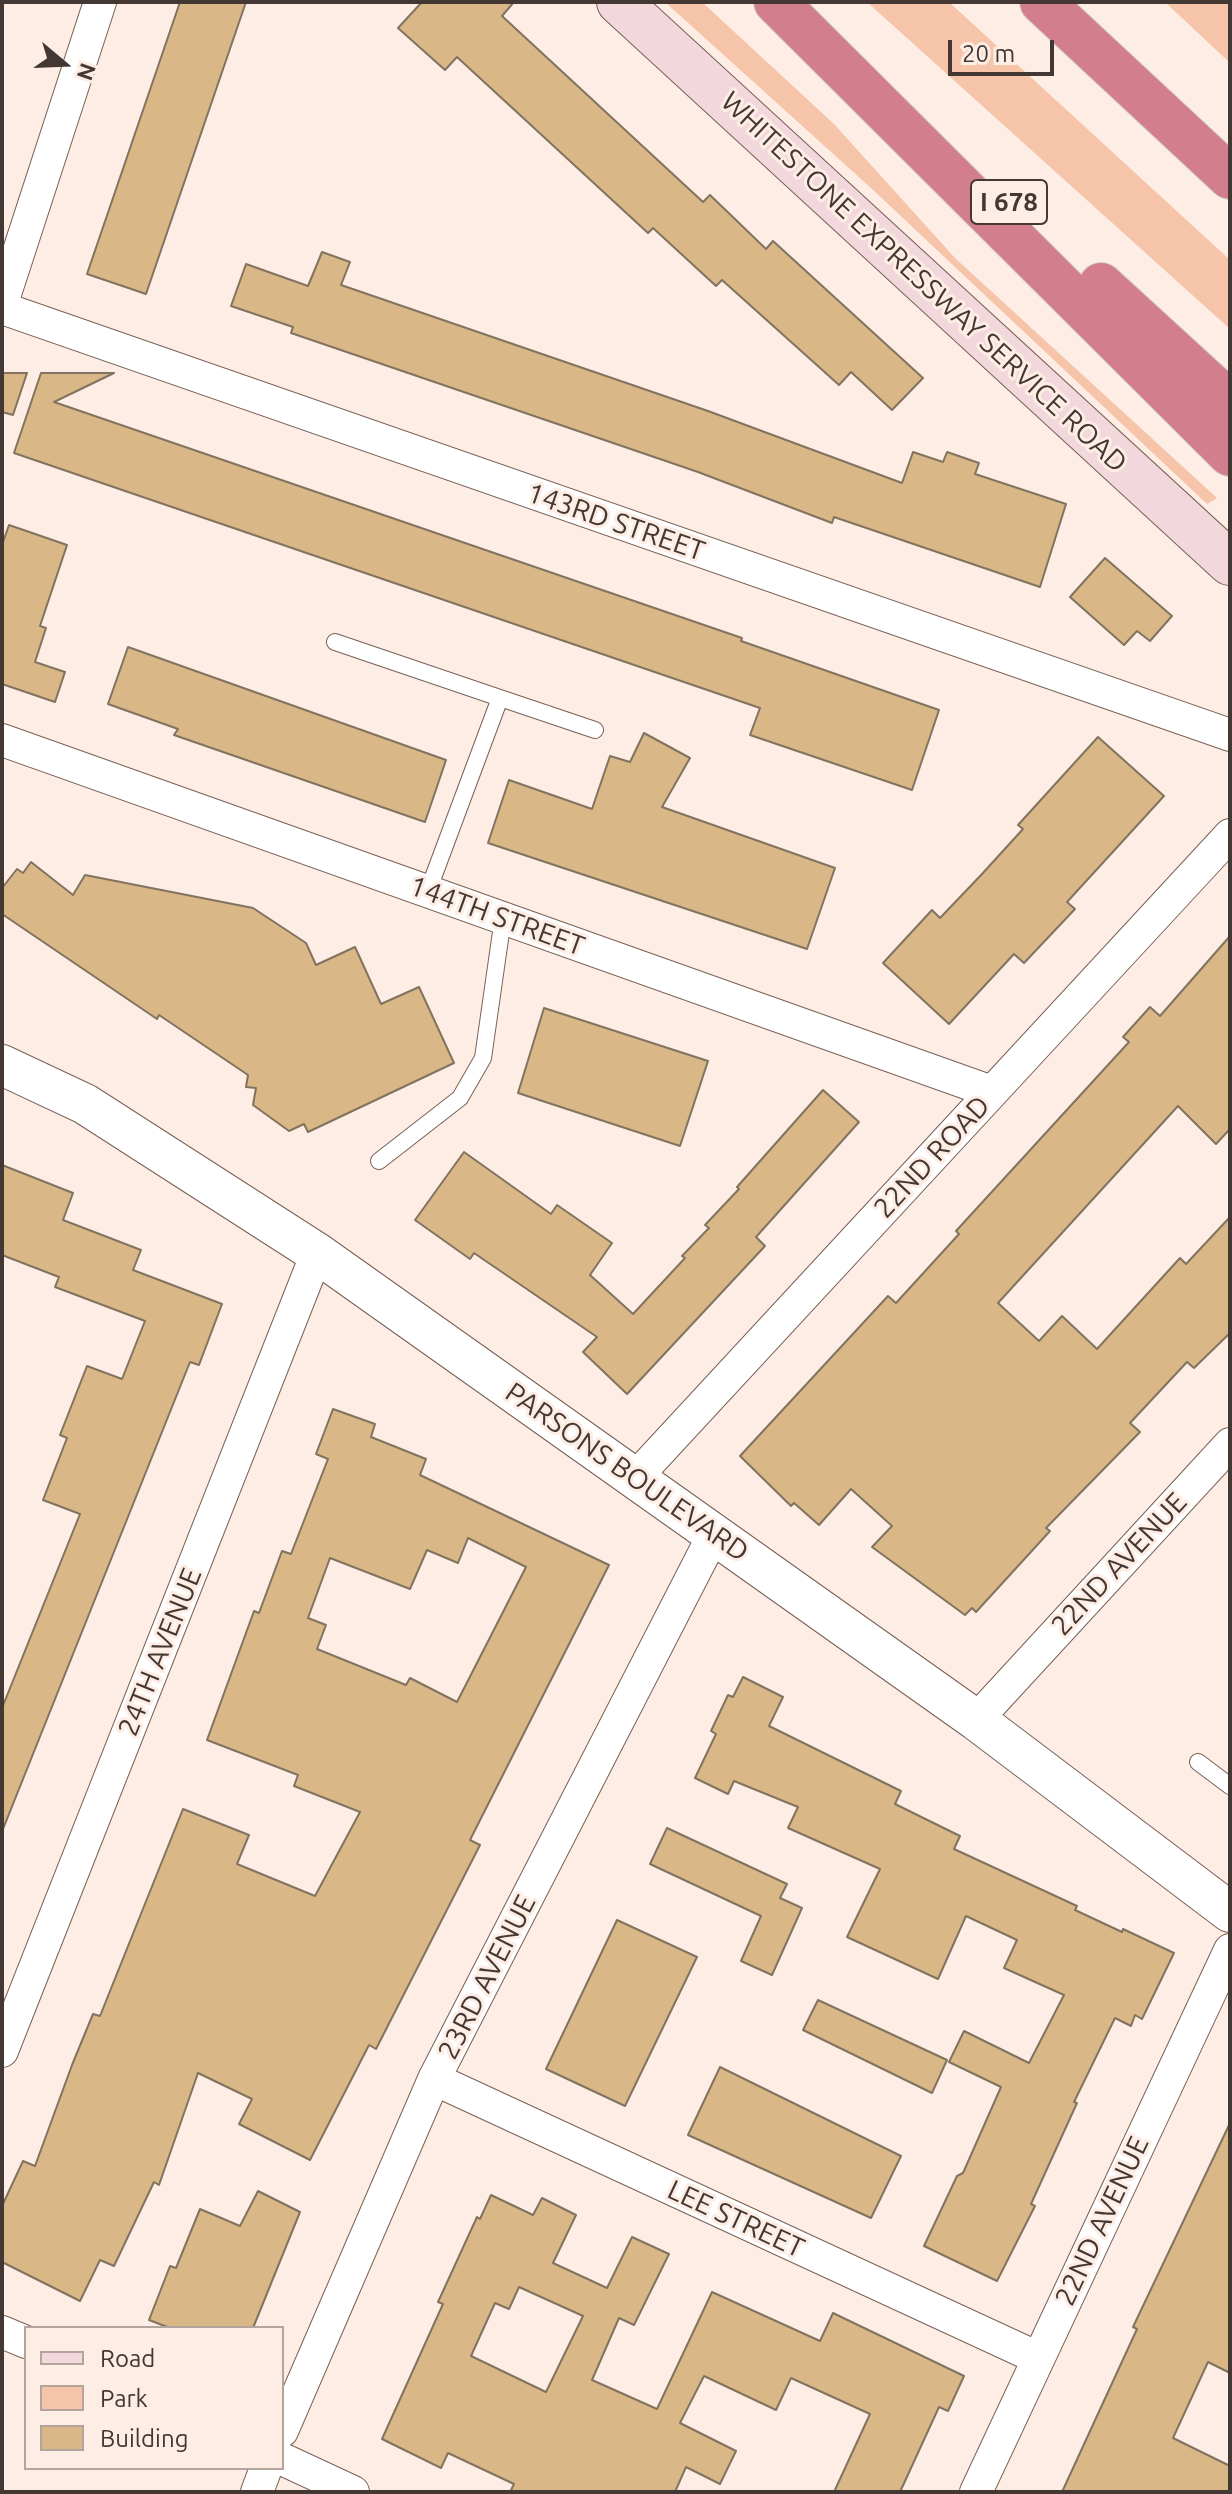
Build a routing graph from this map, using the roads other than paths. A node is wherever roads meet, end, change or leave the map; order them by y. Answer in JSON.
{"nodes":[{"id":1,"x":100,"y":2,"type":"edge"},
{"id":2,"x":619,"y":2,"type":"edge"},
{"id":3,"x":776,"y":2,"type":"edge"},
{"id":4,"x":787,"y":2,"type":"edge"},
{"id":5,"x":1042,"y":2,"type":"edge"},
{"id":6,"x":1071,"y":2,"type":"edge"},
{"id":7,"x":1230,"y":137,"type":"edge"},
{"id":8,"x":1230,"y":177,"type":"edge"},
{"id":9,"x":2,"y":305,"type":"edge"},
{"id":10,"x":1230,"y":403,"type":"edge"},
{"id":11,"x":1230,"y":454,"type":"edge"},
{"id":12,"x":1230,"y":563,"type":"edge"},
{"id":13,"x":335,"y":642,"type":"dead end"},
{"id":14,"x":500,"y":698,"type":"junction"},
{"id":15,"x":595,"y":730,"type":"dead end"},
{"id":16,"x":1230,"y":735,"type":"edge"},
{"id":17,"x":2,"y":740,"type":"edge"},
{"id":18,"x":1230,"y":835,"type":"edge"},
{"id":19,"x":428,"y":891,"type":"junction"},
{"id":20,"x":503,"y":918,"type":"junction"},
{"id":21,"x":2,"y":1065,"type":"edge"},
{"id":22,"x":992,"y":1092,"type":"junction"},
{"id":23,"x":379,"y":1161,"type":"dead end"},
{"id":24,"x":317,"y":1253,"type":"junction"},
{"id":25,"x":1230,"y":1444,"type":"edge"},
{"id":26,"x":635,"y":1478,"type":"junction"},
{"id":27,"x":714,"y":1534,"type":"junction"},
{"id":28,"x":976,"y":1720,"type":"junction"},
{"id":29,"x":1198,"y":1762,"type":"dead end"},
{"id":30,"x":1230,"y":1786,"type":"edge"},
{"id":31,"x":1230,"y":1912,"type":"edge"},
{"id":32,"x":1230,"y":1950,"type":"edge"},
{"id":33,"x":2,"y":2051,"type":"edge"},
{"id":34,"x":434,"y":2079,"type":"junction"},
{"id":35,"x":2,"y":2332,"type":"edge"},
{"id":36,"x":24,"y":2341,"type":"edge"},
{"id":37,"x":1038,"y":2358,"type":"junction"},
{"id":38,"x":284,"y":2426,"type":"edge"},
{"id":39,"x":284,"y":2460,"type":"edge"},
{"id":40,"x":265,"y":2470,"type":"edge"},
{"id":41,"x":257,"y":2492,"type":"edge"},
{"id":42,"x":353,"y":2492,"type":"edge"},
{"id":43,"x":976,"y":2492,"type":"edge"}],
"edges":[{"from":1,"to":9,"type":"street"},
{"from":2,"to":12,"type":"main road","name":"WHITESTONE EXPRESSWAY SERVICE ROAD"},
{"from":3,"to":11,"type":"highway"},
{"from":4,"to":10,"type":"highway","number":"I 678"},
{"from":5,"to":8,"type":"highway"},
{"from":6,"to":7,"type":"highway"},
{"from":9,"to":16,"type":"street","name":"143RD STREET"},
{"from":13,"to":14,"type":"lane"},
{"from":14,"to":15,"type":"lane"},
{"from":14,"to":19,"type":"lane"},
{"from":17,"to":19,"type":"street","name":"144TH STREET"},
{"from":18,"to":22,"type":"street","name":"22ND ROAD"},
{"from":19,"to":20,"type":"street","name":"144TH STREET"},
{"from":20,"to":22,"type":"street","name":"144TH STREET"},
{"from":20,"to":23,"type":"lane"},
{"from":21,"to":24,"type":"street","name":"PARSONS BOULEVARD"},
{"from":22,"to":26,"type":"street","name":"22ND ROAD"},
{"from":24,"to":26,"type":"street","name":"PARSONS BOULEVARD"},
{"from":24,"to":33,"type":"street","name":"24TH AVENUE"},
{"from":25,"to":28,"type":"street","name":"22ND AVENUE"},
{"from":26,"to":27,"type":"street","name":"PARSONS BOULEVARD"},
{"from":27,"to":28,"type":"street","name":"PARSONS BOULEVARD"},
{"from":27,"to":34,"type":"street","name":"23RD AVENUE"},
{"from":28,"to":31,"type":"street","name":"PARSONS BOULEVARD"},
{"from":29,"to":30,"type":"lane"},
{"from":32,"to":37,"type":"street","name":"22ND AVENUE"},
{"from":34,"to":37,"type":"street","name":"LEE STREET"},
{"from":34,"to":38,"type":"street","name":"23RD AVENUE"},
{"from":35,"to":36,"type":"street"},
{"from":37,"to":43,"type":"street","name":"22ND AVENUE"},
{"from":39,"to":42,"type":"street"},
{"from":40,"to":41,"type":"street"}]}
